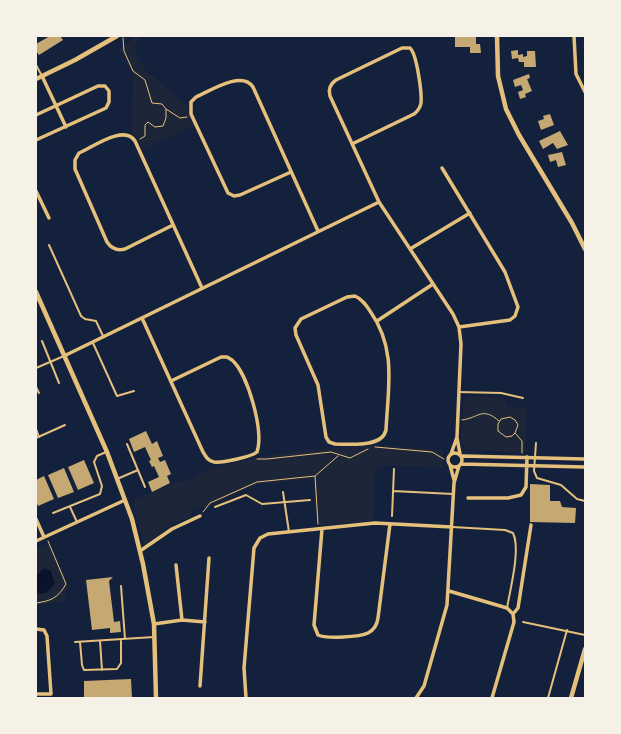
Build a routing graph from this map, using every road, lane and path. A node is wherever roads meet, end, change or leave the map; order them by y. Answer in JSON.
{"nodes":[{"id":1,"x":117,"y":36,"type":"edge"},
{"id":2,"x":497,"y":36,"type":"edge"},
{"id":3,"x":574,"y":36,"type":"edge"},
{"id":4,"x":123,"y":38,"type":"dead end"},
{"id":5,"x":36,"y":65,"type":"edge"},
{"id":6,"x":42,"y":76,"type":"junction"},
{"id":7,"x":36,"y":79,"type":"edge"},
{"id":8,"x":585,"y":92,"type":"edge"},
{"id":9,"x":57,"y":105,"type":"junction"},
{"id":10,"x":166,"y":109,"type":"junction"},
{"id":11,"x":191,"y":114,"type":"junction"},
{"id":12,"x":36,"y":115,"type":"edge"},
{"id":13,"x":66,"y":126,"type":"junction"},
{"id":14,"x":36,"y":140,"type":"edge"},
{"id":15,"x":135,"y":141,"type":"junction"},
{"id":16,"x":352,"y":144,"type":"junction"},
{"id":17,"x":442,"y":168,"type":"dead end"},
{"id":18,"x":291,"y":172,"type":"junction"},
{"id":19,"x":36,"y":191,"type":"edge"},
{"id":20,"x":378,"y":202,"type":"junction"},
{"id":21,"x":470,"y":213,"type":"junction"},
{"id":22,"x":49,"y":218,"type":"dead end"},
{"id":23,"x":174,"y":225,"type":"junction"},
{"id":24,"x":318,"y":231,"type":"junction"},
{"id":25,"x":49,"y":244,"type":"dead end"},
{"id":26,"x":410,"y":248,"type":"junction"},
{"id":27,"x":585,"y":249,"type":"edge"},
{"id":28,"x":433,"y":284,"type":"junction"},
{"id":29,"x":202,"y":288,"type":"junction"},
{"id":30,"x":36,"y":292,"type":"edge"},
{"id":31,"x":142,"y":318,"type":"junction"},
{"id":32,"x":377,"y":321,"type":"junction"},
{"id":33,"x":458,"y":327,"type":"junction"},
{"id":34,"x":104,"y":337,"type":"junction"},
{"id":35,"x":42,"y":341,"type":"dead end"},
{"id":36,"x":93,"y":342,"type":"junction"},
{"id":37,"x":64,"y":356,"type":"junction"},
{"id":38,"x":50,"y":362,"type":"junction"},
{"id":39,"x":36,"y":368,"type":"edge"},
{"id":40,"x":171,"y":381,"type":"junction"},
{"id":41,"x":59,"y":383,"type":"dead end"},
{"id":42,"x":36,"y":387,"type":"edge"},
{"id":43,"x":134,"y":390,"type":"dead end"},
{"id":44,"x":459,"y":392,"type":"junction"},
{"id":45,"x":39,"y":393,"type":"dead end"},
{"id":46,"x":523,"y":398,"type":"dead end"},
{"id":47,"x":462,"y":420,"type":"dead end"},
{"id":48,"x":499,"y":421,"type":"junction"},
{"id":49,"x":65,"y":426,"type":"dead end"},
{"id":50,"x":36,"y":429,"type":"edge"},
{"id":51,"x":516,"y":433,"type":"junction"},
{"id":52,"x":39,"y":437,"type":"junction"},
{"id":53,"x":457,"y":437,"type":"junction"},
{"id":54,"x":36,"y":438,"type":"edge"},
{"id":55,"x":536,"y":443,"type":"dead end"},
{"id":56,"x":128,"y":444,"type":"dead end"},
{"id":57,"x":369,"y":448,"type":"dead end"},
{"id":58,"x":374,"y":448,"type":"dead end"},
{"id":59,"x":107,"y":452,"type":"junction"},
{"id":60,"x":522,"y":453,"type":"dead end"},
{"id":61,"x":254,"y":454,"type":"junction"},
{"id":62,"x":451,"y":454,"type":"junction"},
{"id":63,"x":461,"y":455,"type":"junction"},
{"id":64,"x":339,"y":456,"type":"junction"},
{"id":65,"x":527,"y":457,"type":"junction"},
{"id":66,"x":536,"y":457,"type":"junction"},
{"id":67,"x":444,"y":459,"type":"dead end"},
{"id":68,"x":585,"y":459,"type":"edge"},
{"id":69,"x":450,"y":465,"type":"junction"},
{"id":70,"x":460,"y":465,"type":"junction"},
{"id":71,"x":527,"y":466,"type":"junction"},
{"id":72,"x":535,"y":466,"type":"junction"},
{"id":73,"x":585,"y":467,"type":"edge"},
{"id":74,"x":394,"y":469,"type":"dead end"},
{"id":75,"x":138,"y":470,"type":"junction"},
{"id":76,"x":315,"y":476,"type":"junction"},
{"id":77,"x":117,"y":479,"type":"junction"},
{"id":78,"x":454,"y":483,"type":"junction"},
{"id":79,"x":145,"y":486,"type":"dead end"},
{"id":80,"x":393,"y":491,"type":"junction"},
{"id":81,"x":282,"y":492,"type":"dead end"},
{"id":82,"x":454,"y":494,"type":"junction"},
{"id":83,"x":468,"y":498,"type":"dead end"},
{"id":84,"x":125,"y":500,"type":"junction"},
{"id":85,"x":310,"y":500,"type":"dead end"},
{"id":86,"x":585,"y":501,"type":"edge"},
{"id":87,"x":286,"y":503,"type":"junction"},
{"id":88,"x":70,"y":506,"type":"junction"},
{"id":89,"x":215,"y":507,"type":"dead end"},
{"id":90,"x":53,"y":513,"type":"dead end"},
{"id":91,"x":200,"y":516,"type":"joint"},
{"id":92,"x":392,"y":516,"type":"dead end"},
{"id":93,"x":36,"y":519,"type":"edge"},
{"id":94,"x":77,"y":522,"type":"junction"},
{"id":95,"x":390,"y":524,"type":"junction"},
{"id":96,"x":531,"y":525,"type":"dead end"},
{"id":97,"x":452,"y":527,"type":"junction"},
{"id":98,"x":320,"y":529,"type":"junction"},
{"id":99,"x":289,"y":532,"type":"junction"},
{"id":100,"x":44,"y":537,"type":"junction"},
{"id":101,"x":36,"y":541,"type":"edge"},
{"id":102,"x":140,"y":551,"type":"junction"},
{"id":103,"x":209,"y":558,"type":"dead end"},
{"id":104,"x":176,"y":566,"type":"dead end"},
{"id":105,"x":121,"y":586,"type":"dead end"},
{"id":106,"x":449,"y":591,"type":"junction"},
{"id":107,"x":36,"y":602,"type":"edge"},
{"id":108,"x":507,"y":608,"type":"junction"},
{"id":109,"x":513,"y":614,"type":"junction"},
{"id":110,"x":182,"y":620,"type":"junction"},
{"id":111,"x":205,"y":622,"type":"junction"},
{"id":112,"x":523,"y":622,"type":"dead end"},
{"id":113,"x":154,"y":624,"type":"junction"},
{"id":114,"x":36,"y":628,"type":"edge"},
{"id":115,"x":567,"y":630,"type":"junction"},
{"id":116,"x":585,"y":635,"type":"edge"},
{"id":117,"x":155,"y":637,"type":"junction"},
{"id":118,"x":121,"y":639,"type":"junction"},
{"id":119,"x":125,"y":639,"type":"junction"},
{"id":120,"x":100,"y":640,"type":"junction"},
{"id":121,"x":75,"y":642,"type":"dead end"},
{"id":122,"x":80,"y":642,"type":"junction"},
{"id":123,"x":585,"y":649,"type":"edge"},
{"id":124,"x":102,"y":670,"type":"junction"},
{"id":125,"x":200,"y":686,"type":"dead end"},
{"id":126,"x":36,"y":694,"type":"edge"},
{"id":127,"x":156,"y":698,"type":"edge"},
{"id":128,"x":246,"y":698,"type":"edge"},
{"id":129,"x":416,"y":698,"type":"edge"},
{"id":130,"x":492,"y":698,"type":"edge"},
{"id":131,"x":548,"y":698,"type":"edge"},
{"id":132,"x":571,"y":698,"type":"edge"}],
"edges":[{"from":1,"to":6,"type":"street"},
{"from":2,"to":27,"type":"street"},
{"from":3,"to":8,"type":"street"},
{"from":4,"to":10,"type":"path"},
{"from":5,"to":6,"type":"lane"},
{"from":6,"to":7,"type":"street"},
{"from":6,"to":9,"type":"street"},
{"from":9,"to":12,"type":"street"},
{"from":9,"to":13,"type":"street"},
{"from":9,"to":13,"type":"street"},
{"from":10,"to":11,"type":"path"},
{"from":10,"to":15,"type":"path"},
{"from":11,"to":18,"type":"street"},
{"from":11,"to":18,"type":"street"},
{"from":13,"to":14,"type":"street"},
{"from":15,"to":23,"type":"street"},
{"from":15,"to":23,"type":"street"},
{"from":16,"to":16,"type":"street"},
{"from":16,"to":20,"type":"street"},
{"from":17,"to":21,"type":"street"},
{"from":18,"to":24,"type":"street"},
{"from":19,"to":22,"type":"street"},
{"from":20,"to":24,"type":"street"},
{"from":20,"to":26,"type":"street"},
{"from":21,"to":26,"type":"street"},
{"from":21,"to":33,"type":"street"},
{"from":23,"to":29,"type":"street"},
{"from":24,"to":29,"type":"street"},
{"from":25,"to":34,"type":"lane"},
{"from":26,"to":28,"type":"street"},
{"from":28,"to":32,"type":"street"},
{"from":28,"to":33,"type":"street"},
{"from":29,"to":31,"type":"street"},
{"from":30,"to":37,"type":"street"},
{"from":31,"to":34,"type":"street"},
{"from":31,"to":40,"type":"street"},
{"from":32,"to":32,"type":"street"},
{"from":33,"to":44,"type":"street"},
{"from":34,"to":36,"type":"street"},
{"from":35,"to":38,"type":"lane"},
{"from":36,"to":37,"type":"street"},
{"from":36,"to":43,"type":"lane"},
{"from":37,"to":38,"type":"lane"},
{"from":37,"to":59,"type":"street"},
{"from":38,"to":39,"type":"lane"},
{"from":38,"to":41,"type":"lane"},
{"from":40,"to":61,"type":"street"},
{"from":40,"to":61,"type":"street"},
{"from":42,"to":45,"type":"lane"},
{"from":44,"to":46,"type":"lane"},
{"from":44,"to":53,"type":"street"},
{"from":47,"to":48,"type":"path"},
{"from":48,"to":51,"type":"path"},
{"from":48,"to":51,"type":"path"},
{"from":49,"to":52,"type":"lane"},
{"from":50,"to":52,"type":"lane"},
{"from":51,"to":60,"type":"path"},
{"from":52,"to":54,"type":"lane"},
{"from":53,"to":62,"type":"street"},
{"from":53,"to":63,"type":"street"},
{"from":55,"to":66,"type":"lane"},
{"from":56,"to":75,"type":"lane"},
{"from":57,"to":64,"type":"path"},
{"from":58,"to":67,"type":"path"},
{"from":59,"to":77,"type":"street"},
{"from":59,"to":88,"type":"lane"},
{"from":61,"to":64,"type":"path"},
{"from":62,"to":63,"type":"street"},
{"from":62,"to":69,"type":"street"},
{"from":63,"to":65,"type":"street"},
{"from":63,"to":70,"type":"street"},
{"from":64,"to":76,"type":"path"},
{"from":65,"to":66,"type":"street"},
{"from":65,"to":71,"type":"street"},
{"from":66,"to":68,"type":"street"},
{"from":66,"to":72,"type":"lane"},
{"from":69,"to":70,"type":"street"},
{"from":69,"to":78,"type":"street"},
{"from":70,"to":71,"type":"street"},
{"from":70,"to":78,"type":"street"},
{"from":71,"to":72,"type":"street"},
{"from":71,"to":83,"type":"street"},
{"from":72,"to":73,"type":"street"},
{"from":72,"to":86,"type":"lane"},
{"from":74,"to":80,"type":"lane"},
{"from":75,"to":77,"type":"lane"},
{"from":75,"to":79,"type":"lane"},
{"from":76,"to":91,"type":"path"},
{"from":76,"to":98,"type":"path"},
{"from":77,"to":84,"type":"street"},
{"from":78,"to":82,"type":"street"},
{"from":80,"to":82,"type":"lane"},
{"from":80,"to":92,"type":"lane"},
{"from":81,"to":87,"type":"lane"},
{"from":82,"to":97,"type":"street"},
{"from":84,"to":94,"type":"street"},
{"from":84,"to":102,"type":"street"},
{"from":85,"to":87,"type":"lane"},
{"from":87,"to":89,"type":"lane"},
{"from":87,"to":99,"type":"lane"},
{"from":88,"to":90,"type":"lane"},
{"from":88,"to":94,"type":"lane"},
{"from":91,"to":102,"type":"street"},
{"from":93,"to":100,"type":"street"},
{"from":94,"to":100,"type":"street"},
{"from":95,"to":97,"type":"street"},
{"from":95,"to":98,"type":"street"},
{"from":95,"to":98,"type":"street"},
{"from":96,"to":109,"type":"street"},
{"from":97,"to":106,"type":"street"},
{"from":97,"to":108,"type":"lane"},
{"from":98,"to":99,"type":"street"},
{"from":99,"to":128,"type":"street"},
{"from":100,"to":101,"type":"street"},
{"from":100,"to":107,"type":"path"},
{"from":102,"to":113,"type":"street"},
{"from":103,"to":111,"type":"street"},
{"from":104,"to":110,"type":"street"},
{"from":105,"to":119,"type":"lane"},
{"from":106,"to":108,"type":"street"},
{"from":106,"to":129,"type":"street"},
{"from":108,"to":109,"type":"street"},
{"from":109,"to":130,"type":"street"},
{"from":110,"to":111,"type":"street"},
{"from":110,"to":113,"type":"street"},
{"from":111,"to":125,"type":"street"},
{"from":112,"to":115,"type":"lane"},
{"from":113,"to":117,"type":"street"},
{"from":114,"to":126,"type":"street"},
{"from":115,"to":116,"type":"lane"},
{"from":115,"to":131,"type":"lane"},
{"from":117,"to":119,"type":"lane"},
{"from":117,"to":127,"type":"street"},
{"from":118,"to":119,"type":"lane"},
{"from":118,"to":120,"type":"lane"},
{"from":118,"to":124,"type":"lane"},
{"from":120,"to":122,"type":"lane"},
{"from":120,"to":124,"type":"lane"},
{"from":121,"to":122,"type":"lane"},
{"from":122,"to":124,"type":"lane"},
{"from":123,"to":132,"type":"street"}]}
